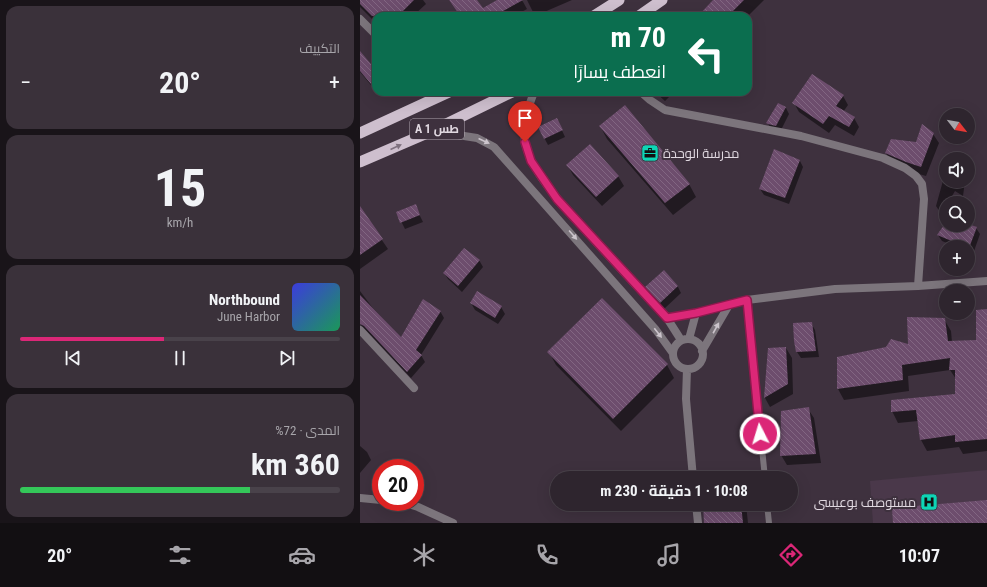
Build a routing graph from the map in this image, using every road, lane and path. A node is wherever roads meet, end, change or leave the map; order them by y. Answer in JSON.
{"nodes":[{"id":1,"x":619,"y":0,"type":"edge"},
{"id":2,"x":662,"y":0,"type":"edge"},
{"id":3,"x":600,"y":12,"type":"edge"},
{"id":4,"x":645,"y":12,"type":"edge"},
{"id":5,"x":360,"y":19,"type":"edge"},
{"id":6,"x":372,"y":31,"type":"edge"},
{"id":7,"x":436,"y":96,"type":"edge"},
{"id":8,"x":504,"y":96,"type":"edge"},
{"id":9,"x":532,"y":96,"type":"edge"},
{"id":10,"x":646,"y":96,"type":"edge"},
{"id":11,"x":432,"y":131,"type":"junction"},
{"id":12,"x":360,"y":132,"type":"edge"},
{"id":13,"x":360,"y":162,"type":"edge"},
{"id":14,"x":987,"y":281,"type":"edge"},
{"id":15,"x":918,"y":286,"type":"junction"},
{"id":16,"x":747,"y":300,"type":"junction"},
{"id":17,"x":729,"y":305,"type":"junction"},
{"id":18,"x":696,"y":313,"type":"junction"},
{"id":19,"x":667,"y":318,"type":"junction"},
{"id":20,"x":360,"y":330,"type":"edge"},
{"id":21,"x":685,"y":340,"type":"junction"},
{"id":22,"x":702,"y":351,"type":"junction"},
{"id":23,"x":672,"y":352,"type":"junction"},
{"id":24,"x":687,"y":369,"type":"junction"},
{"id":25,"x":414,"y":388,"type":"dead end"},
{"id":26,"x":692,"y":471,"type":"edge"},
{"id":27,"x":764,"y":471,"type":"edge"},
{"id":28,"x":360,"y":498,"type":"edge"},
{"id":29,"x":372,"y":499,"type":"edge"},
{"id":30,"x":424,"y":510,"type":"edge"},
{"id":31,"x":697,"y":511,"type":"edge"},
{"id":32,"x":768,"y":511,"type":"edge"},
{"id":33,"x":453,"y":523,"type":"edge"},
{"id":34,"x":698,"y":523,"type":"edge"},
{"id":35,"x":769,"y":523,"type":"edge"}],
"edges":[{"from":1,"to":3,"type":"highway"},
{"from":2,"to":4,"type":"highway"},
{"from":5,"to":6,"type":"street"},
{"from":7,"to":12,"type":"highway"},
{"from":8,"to":11,"type":"highway","number":"A 1 طس"},
{"from":9,"to":19,"type":"street"},
{"from":10,"to":15,"type":"street"},
{"from":13,"to":11,"type":"highway","number":"A 1 طس","one_way":true},
{"from":11,"to":23,"type":"street","one_way":true},
{"from":14,"to":15,"type":"street"},
{"from":15,"to":16,"type":"street"},
{"from":16,"to":17,"type":"street"},
{"from":16,"to":27,"type":"lane"},
{"from":17,"to":18,"type":"street"},
{"from":22,"to":17,"type":"street","one_way":true},
{"from":18,"to":19,"type":"street"},
{"from":18,"to":21,"type":"street"},
{"from":19,"to":21,"type":"street"},
{"from":20,"to":25,"type":"street"},
{"from":21,"to":22,"type":"street"},
{"from":21,"to":23,"type":"street"},
{"from":22,"to":24,"type":"street"},
{"from":23,"to":24,"type":"street"},
{"from":24,"to":26,"type":"street"},
{"from":28,"to":29,"type":"street"},
{"from":30,"to":33,"type":"street"},
{"from":31,"to":34,"type":"street"},
{"from":32,"to":35,"type":"lane"}]}
